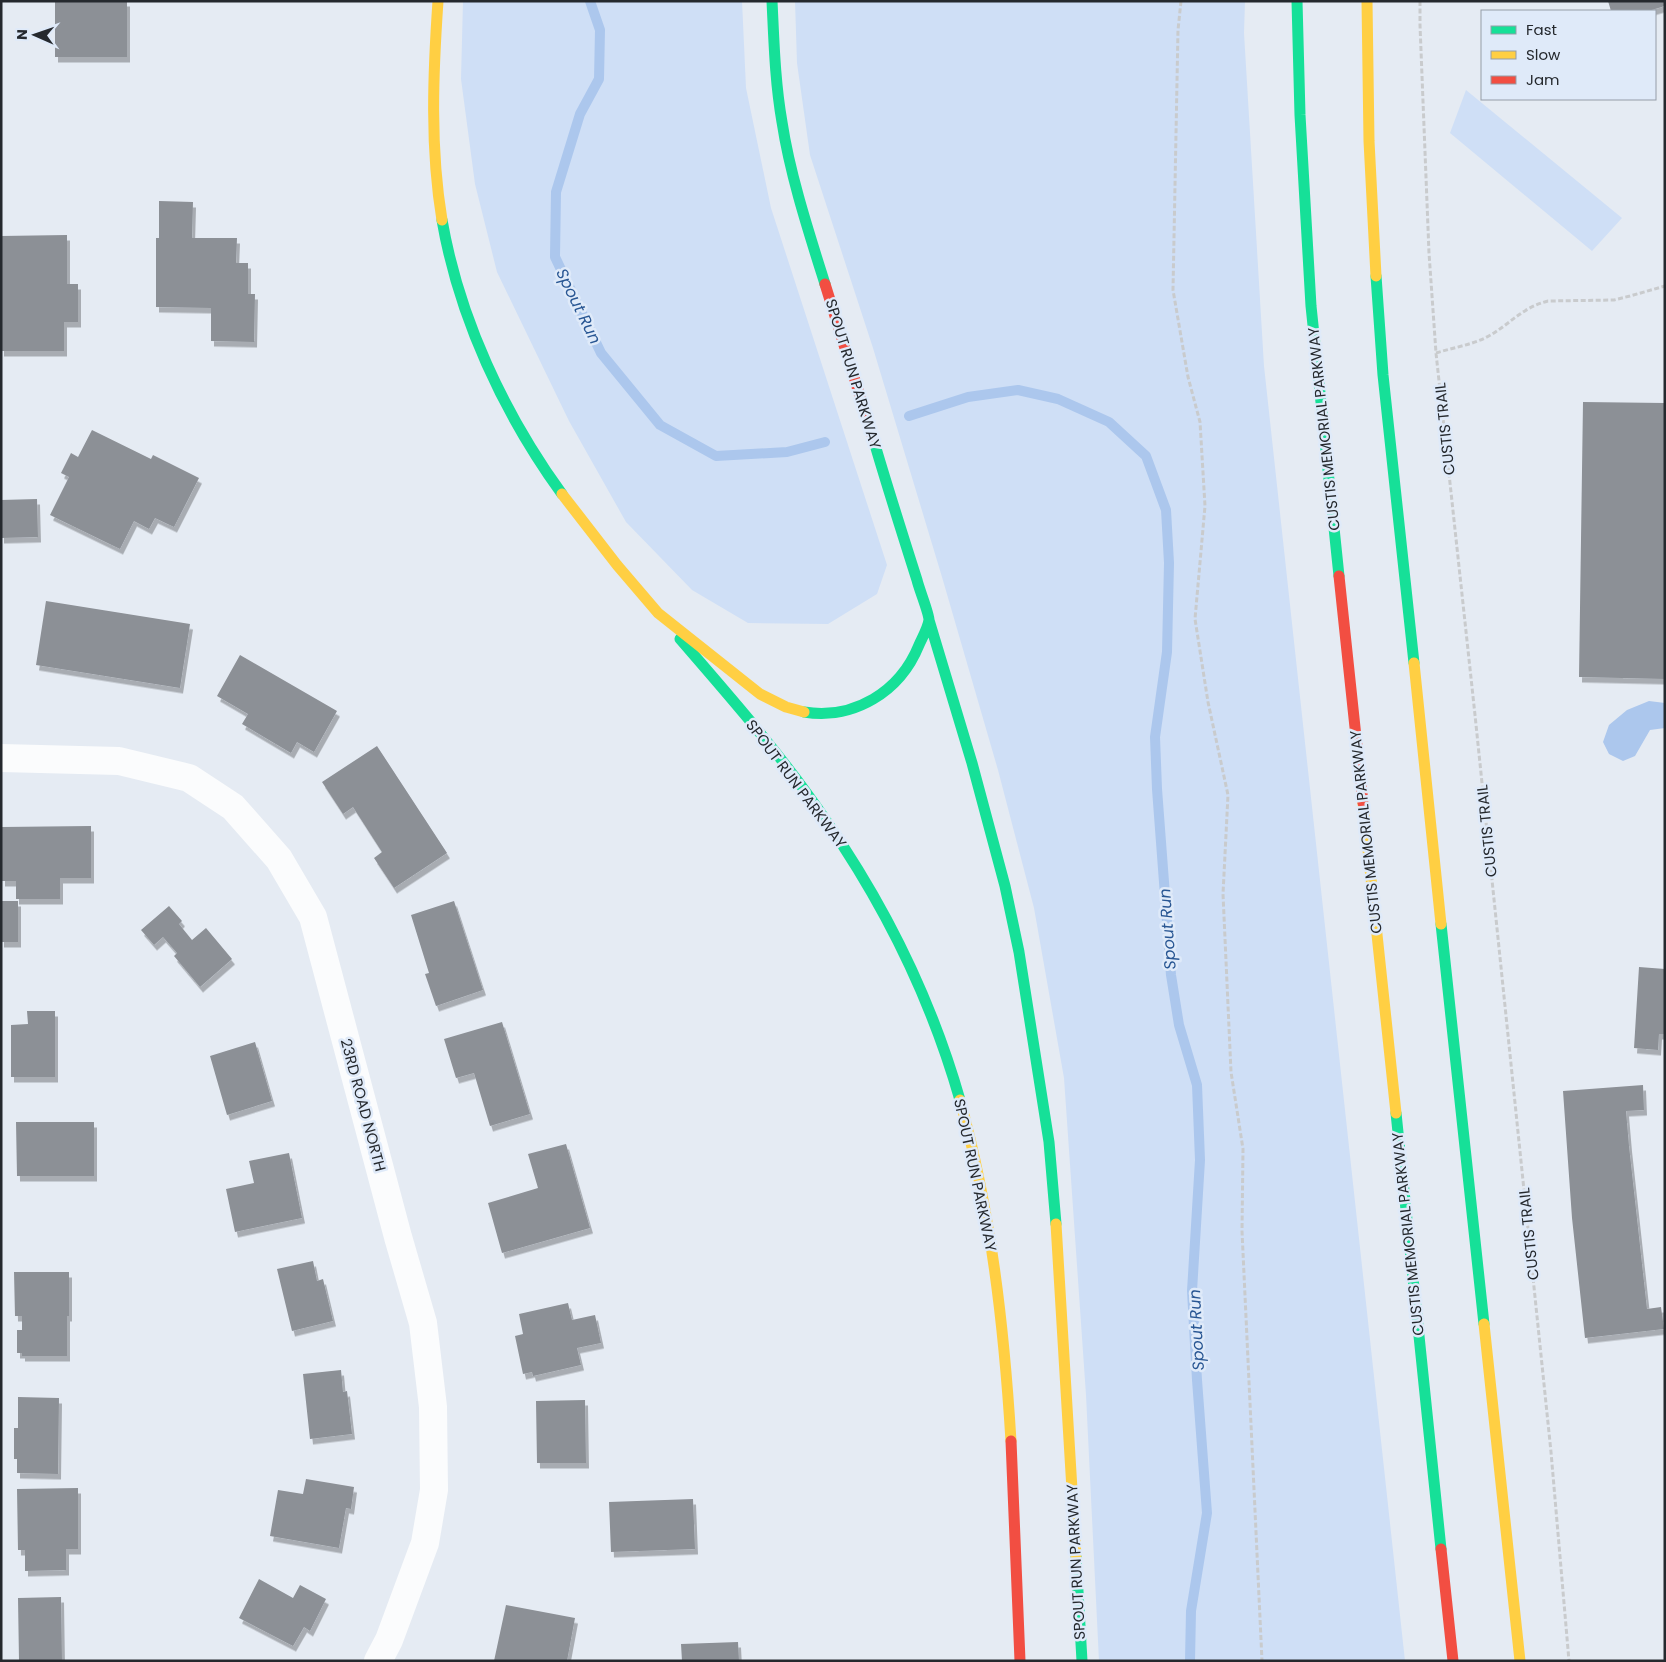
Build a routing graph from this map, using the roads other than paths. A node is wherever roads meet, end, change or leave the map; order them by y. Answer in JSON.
{"nodes":[{"id":1,"x":438,"y":1,"type":"edge"},
{"id":2,"x":772,"y":1,"type":"edge"},
{"id":3,"x":1296,"y":1,"type":"edge"},
{"id":4,"x":1367,"y":1,"type":"edge"},
{"id":5,"x":658,"y":613,"type":"junction"},
{"id":6,"x":929,"y":620,"type":"junction"},
{"id":7,"x":1,"y":758,"type":"edge"},
{"id":8,"x":378,"y":1661,"type":"edge"},
{"id":9,"x":1020,"y":1661,"type":"edge"},
{"id":10,"x":1082,"y":1661,"type":"edge"},
{"id":11,"x":1453,"y":1661,"type":"edge"},
{"id":12,"x":1520,"y":1661,"type":"edge"}],
"edges":[{"from":1,"to":5,"type":"main road","name":"SPOUT RUN PARKWAY"},
{"from":2,"to":6,"type":"main road","name":"SPOUT RUN PARKWAY"},
{"from":3,"to":11,"type":"main road","name":"CUSTIS MEMORIAL PARKWAY"},
{"from":4,"to":12,"type":"main road"},
{"from":5,"to":6,"type":"main road"},
{"from":5,"to":9,"type":"main road","name":"SPOUT RUN PARKWAY"},
{"from":6,"to":10,"type":"main road","name":"SPOUT RUN PARKWAY"},
{"from":7,"to":8,"type":"street","name":"23RD ROAD NORTH"}]}
